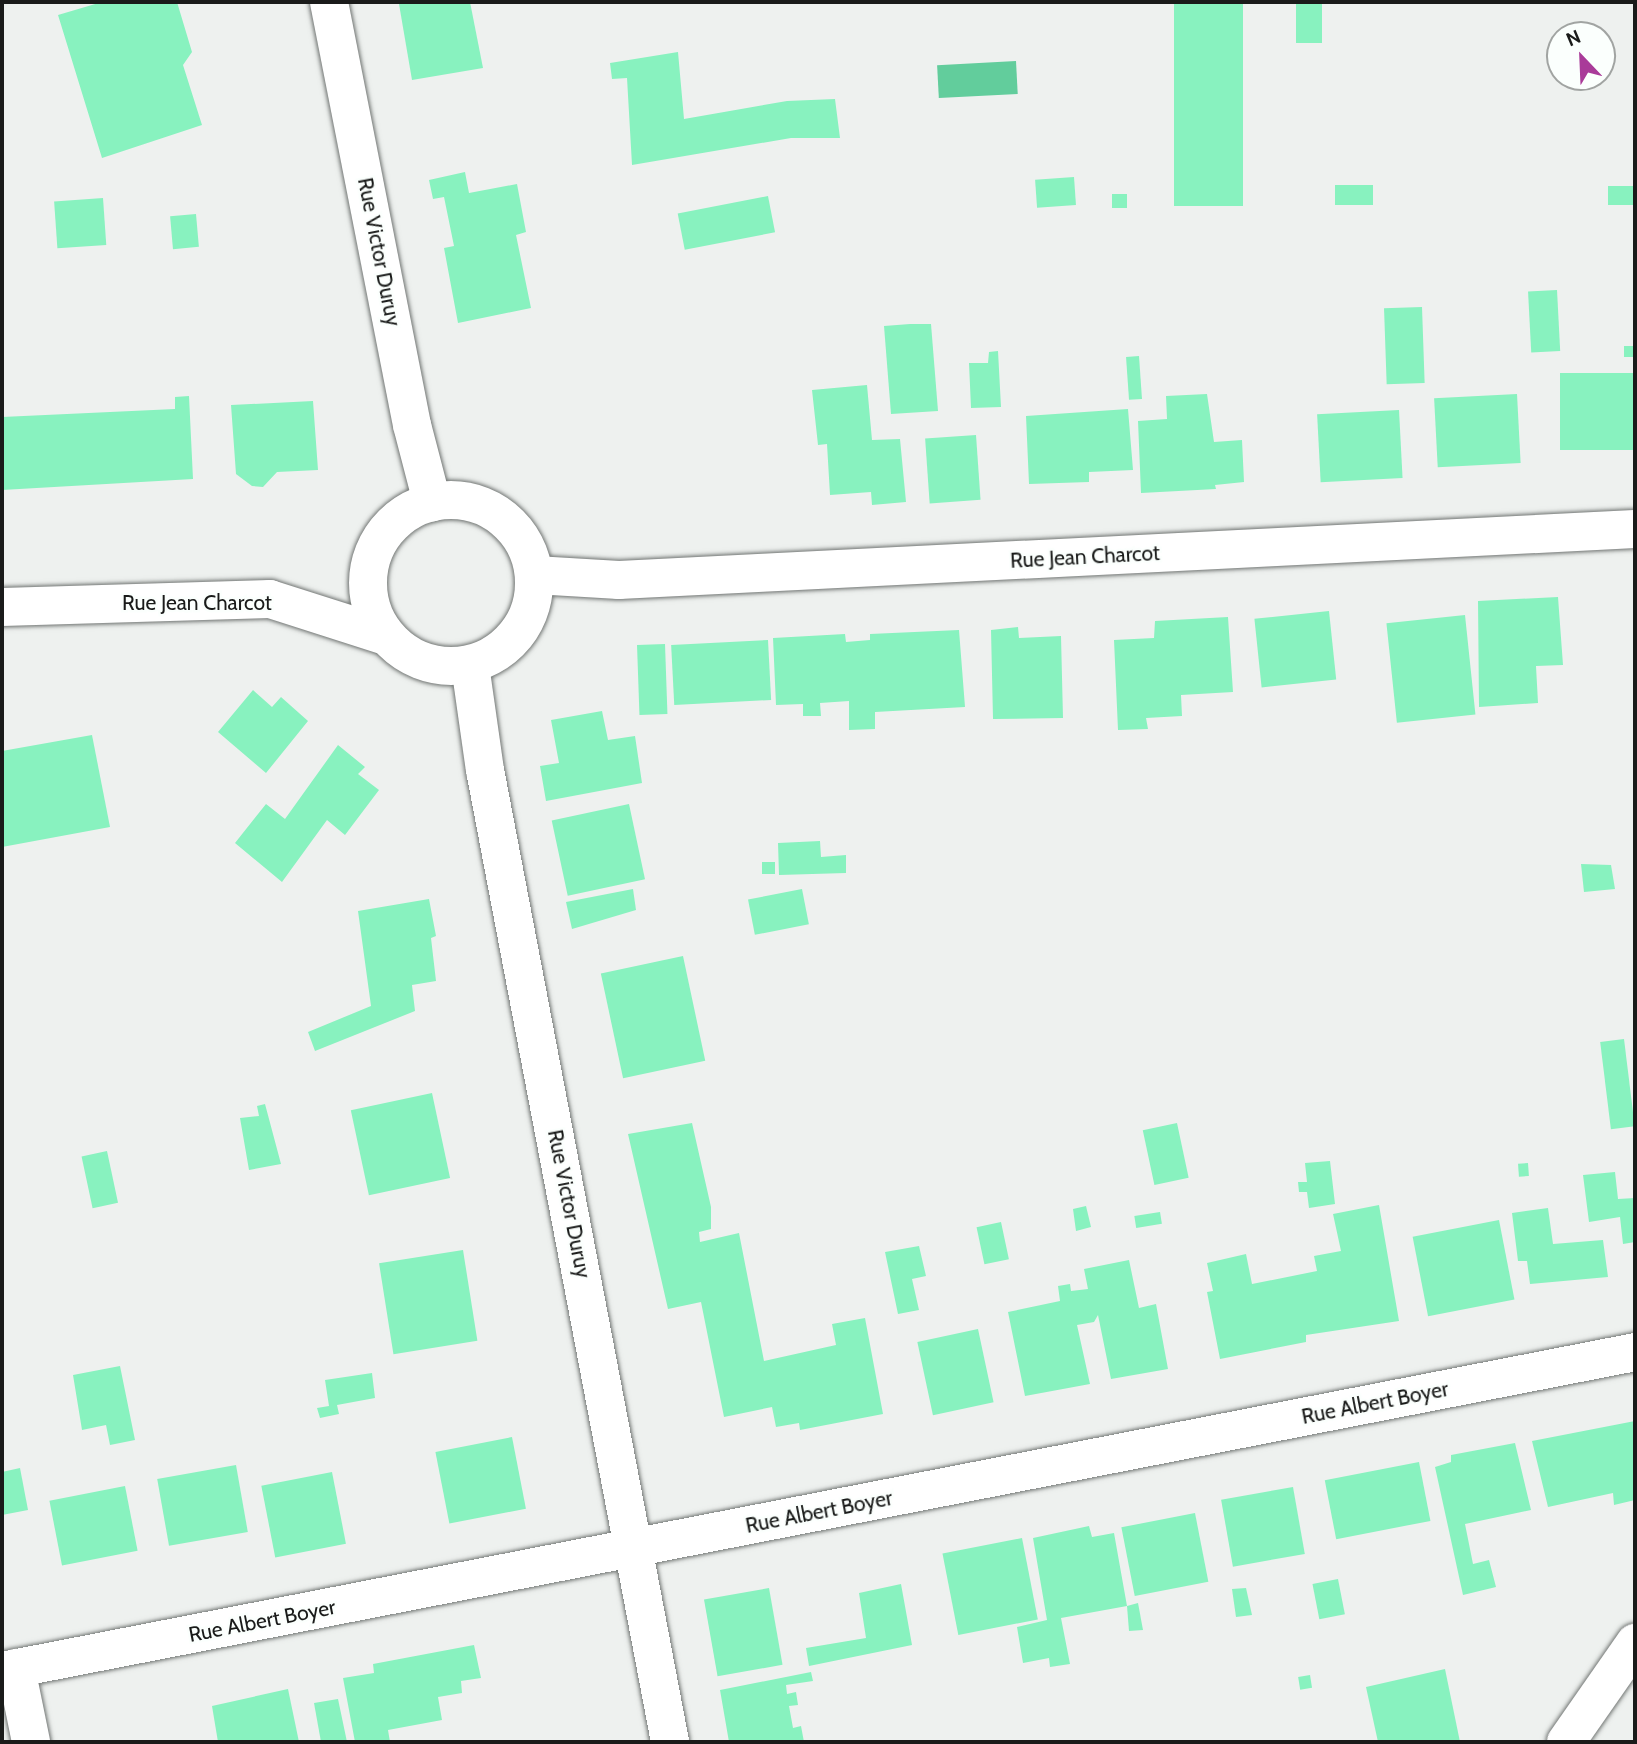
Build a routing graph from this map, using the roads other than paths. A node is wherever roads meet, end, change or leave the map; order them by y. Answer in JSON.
{"nodes":[{"id":1,"x":330,"y":2,"type":"edge"},
{"id":2,"x":432,"y":502,"type":"junction"},
{"id":3,"x":1635,"y":529,"type":"edge"},
{"id":4,"x":535,"y":575,"type":"junction"},
{"id":5,"x":2,"y":607,"type":"edge"},
{"id":6,"x":387,"y":636,"type":"junction"},
{"id":7,"x":470,"y":665,"type":"junction"},
{"id":8,"x":1635,"y":1352,"type":"edge"},
{"id":9,"x":630,"y":1549,"type":"junction"},
{"id":10,"x":1635,"y":1643,"type":"edge"},
{"id":11,"x":9,"y":1670,"type":"edge"},
{"id":12,"x":31,"y":1742,"type":"edge"},
{"id":13,"x":670,"y":1742,"type":"edge"},
{"id":14,"x":1566,"y":1742,"type":"edge"}],
"edges":[{"from":1,"to":2,"type":"street","name":"Rue Victor Duruy"},
{"from":2,"to":4,"type":"street"},
{"from":2,"to":6,"type":"street"},
{"from":3,"to":4,"type":"street","name":"Rue Jean Charcot"},
{"from":4,"to":7,"type":"street"},
{"from":5,"to":6,"type":"street","name":"Rue Jean Charcot"},
{"from":6,"to":7,"type":"street"},
{"from":7,"to":9,"type":"street","name":"Rue Victor Duruy"},
{"from":8,"to":9,"type":"street","name":"Rue Albert Boyer"},
{"from":9,"to":11,"type":"street","name":"Rue Albert Boyer"},
{"from":9,"to":13,"type":"street","name":"Rue Victor Duruy"},
{"from":10,"to":14,"type":"street"},
{"from":11,"to":12,"type":"street"}]}
